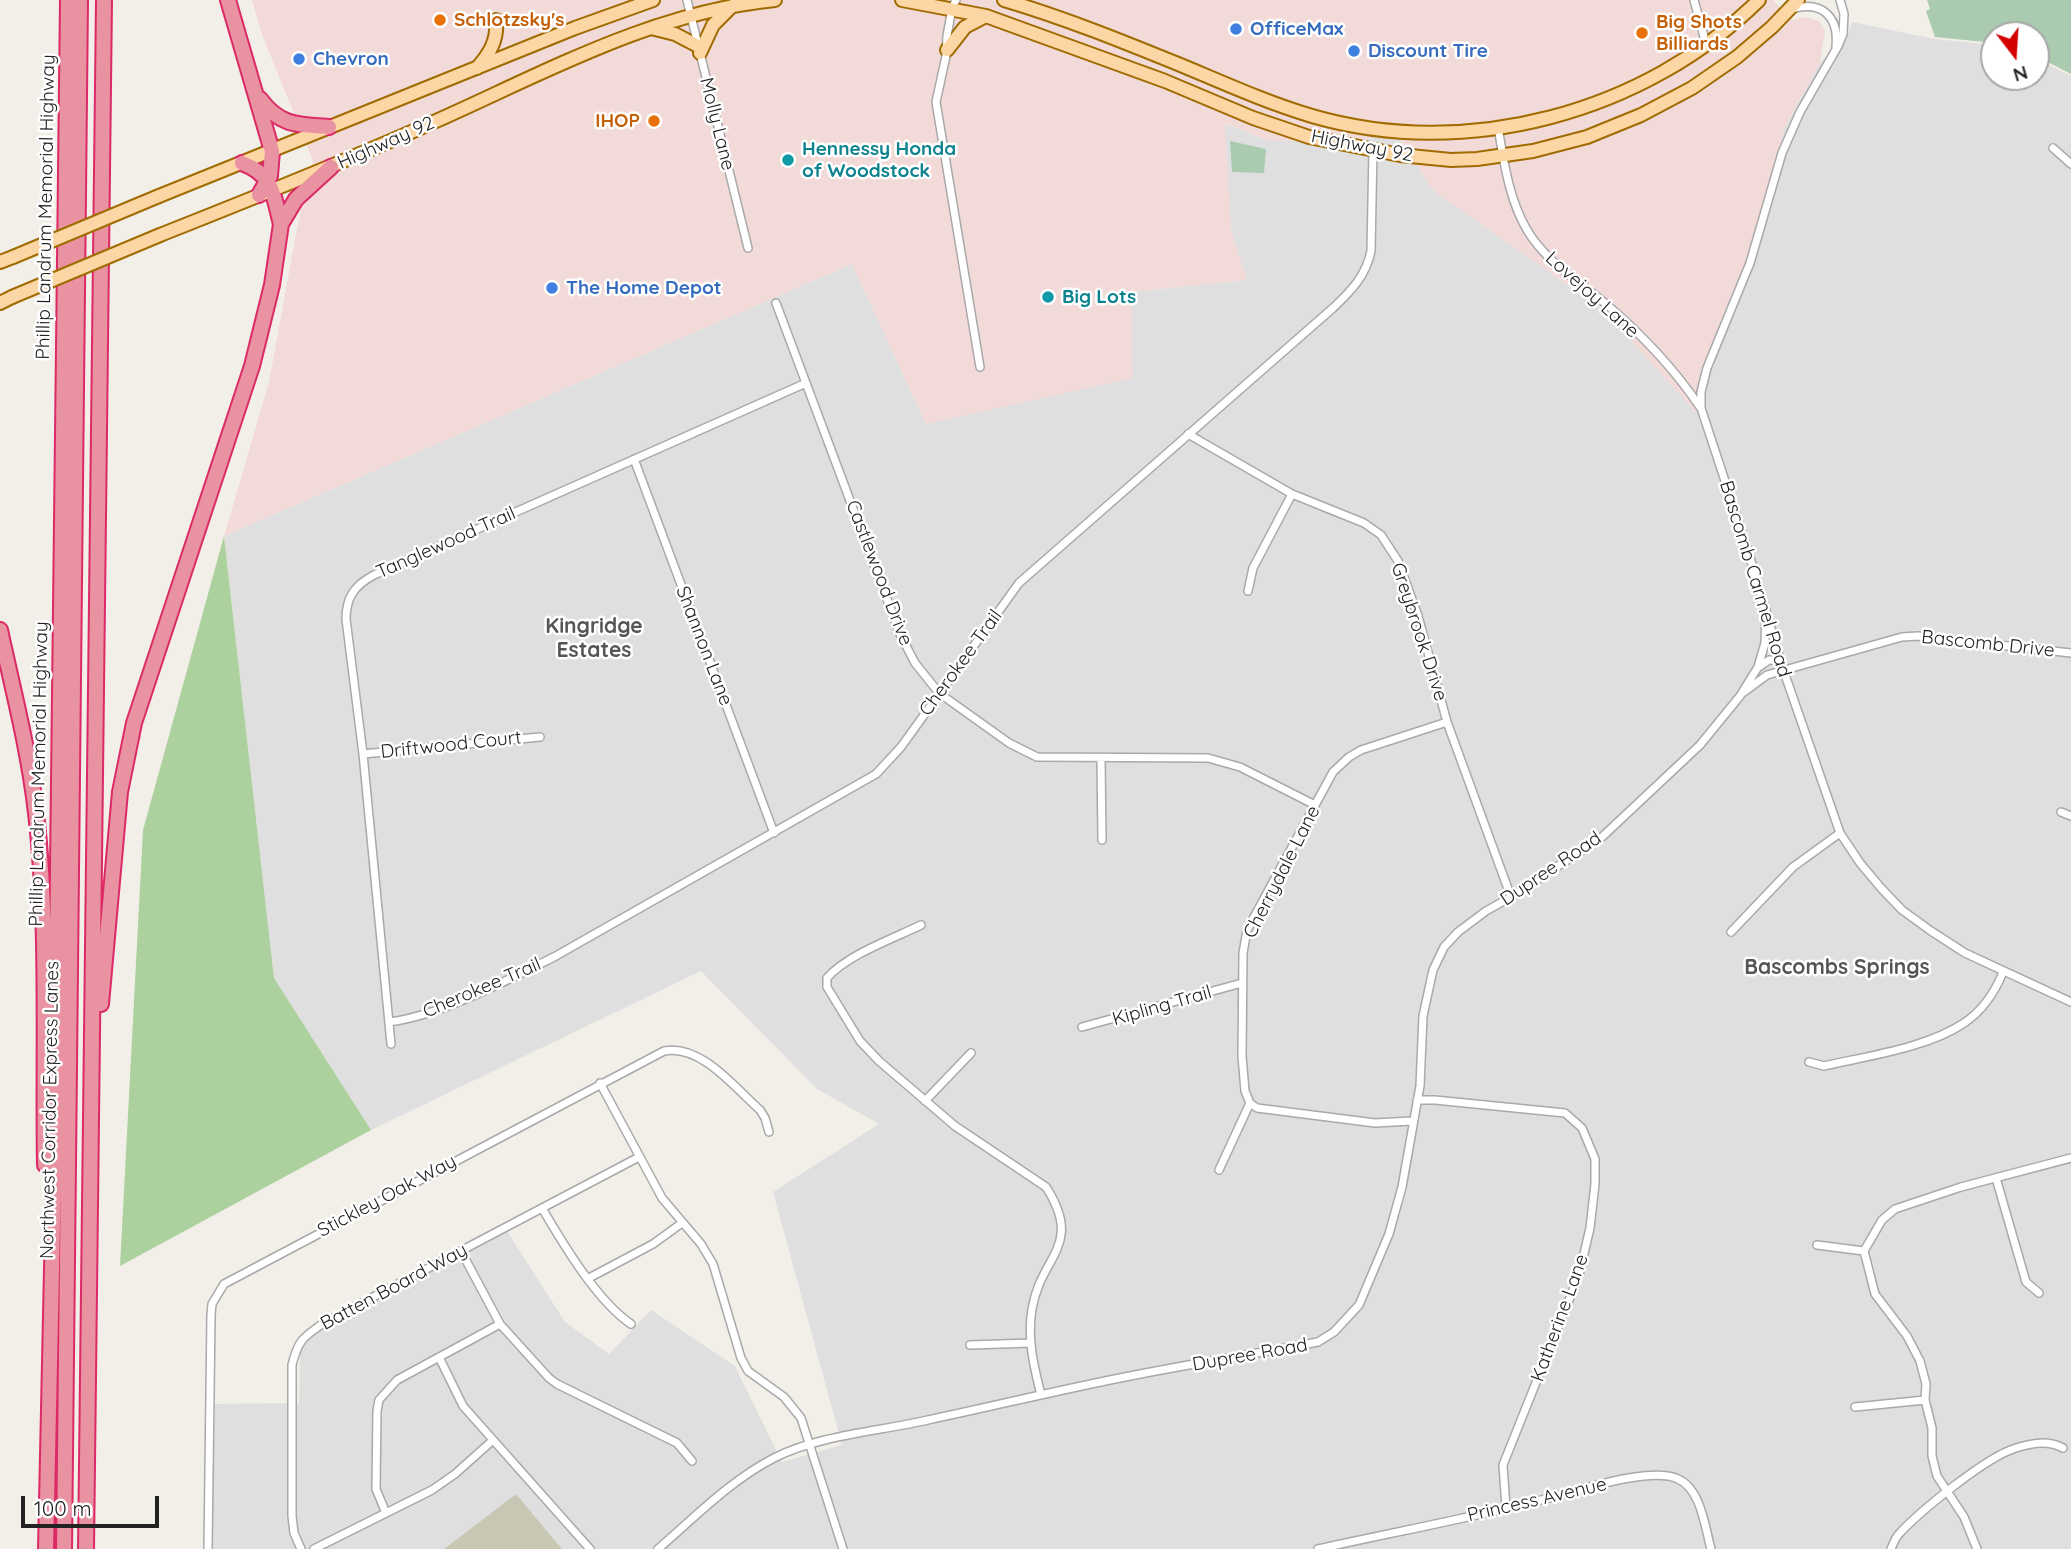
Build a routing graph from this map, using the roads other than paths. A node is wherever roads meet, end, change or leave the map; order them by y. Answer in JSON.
{"nodes":[{"id":1,"x":68,"y":0,"type":"edge"},
{"id":2,"x":80,"y":0,"type":"edge"},
{"id":3,"x":104,"y":0,"type":"edge"},
{"id":4,"x":228,"y":0,"type":"edge"},
{"id":5,"x":653,"y":0,"type":"edge"},
{"id":6,"x":687,"y":0,"type":"edge"},
{"id":7,"x":775,"y":0,"type":"edge"},
{"id":8,"x":902,"y":0,"type":"edge"},
{"id":9,"x":1004,"y":0,"type":"edge"},
{"id":10,"x":1694,"y":0,"type":"edge"},
{"id":11,"x":1759,"y":0,"type":"edge"},
{"id":12,"x":1798,"y":0,"type":"edge"},
{"id":13,"x":1840,"y":0,"type":"edge"},
{"id":14,"x":954,"y":4,"type":"edge"},
{"id":15,"x":732,"y":6,"type":"junction"},
{"id":16,"x":1788,"y":11,"type":"junction"},
{"id":17,"x":690,"y":14,"type":"junction"},
{"id":18,"x":986,"y":16,"type":"junction"},
{"id":19,"x":496,"y":20,"type":"dead end"},
{"id":20,"x":647,"y":28,"type":"junction"},
{"id":21,"x":1706,"y":44,"type":"junction"},
{"id":22,"x":699,"y":50,"type":"junction"},
{"id":23,"x":947,"y":50,"type":"junction"},
{"id":24,"x":1833,"y":54,"type":"junction"},
{"id":25,"x":477,"y":68,"type":"junction"},
{"id":26,"x":257,"y":95,"type":"junction"},
{"id":27,"x":329,"y":127,"type":"junction"},
{"id":28,"x":1498,"y":127,"type":"junction"},
{"id":29,"x":2053,"y":148,"type":"dead end"},
{"id":30,"x":272,"y":150,"type":"junction"},
{"id":31,"x":1373,"y":150,"type":"junction"},
{"id":32,"x":1503,"y":156,"type":"junction"},
{"id":33,"x":242,"y":163,"type":"junction"},
{"id":34,"x":2071,"y":164,"type":"edge"},
{"id":35,"x":331,"y":167,"type":"junction"},
{"id":36,"x":267,"y":189,"type":"junction"},
{"id":37,"x":281,"y":224,"type":"junction"},
{"id":38,"x":748,"y":248,"type":"dead end"},
{"id":39,"x":0,"y":262,"type":"edge"},
{"id":40,"x":6,"y":300,"type":"edge"},
{"id":41,"x":776,"y":303,"type":"dead end"},
{"id":42,"x":980,"y":367,"type":"dead end"},
{"id":43,"x":806,"y":383,"type":"junction"},
{"id":44,"x":1701,"y":408,"type":"junction"},
{"id":45,"x":1188,"y":434,"type":"junction"},
{"id":46,"x":634,"y":459,"type":"junction"},
{"id":47,"x":1292,"y":494,"type":"junction"},
{"id":48,"x":1248,"y":591,"type":"dead end"},
{"id":49,"x":1766,"y":609,"type":"junction"},
{"id":50,"x":0,"y":630,"type":"edge"},
{"id":51,"x":2071,"y":653,"type":"edge"},
{"id":52,"x":1780,"y":660,"type":"junction"},
{"id":53,"x":1758,"y":667,"type":"junction"},
{"id":54,"x":1783,"y":669,"type":"junction"},
{"id":55,"x":939,"y":693,"type":"junction"},
{"id":56,"x":1740,"y":696,"type":"junction"},
{"id":57,"x":1447,"y":722,"type":"junction"},
{"id":58,"x":540,"y":737,"type":"dead end"},
{"id":59,"x":363,"y":754,"type":"junction"},
{"id":60,"x":1101,"y":758,"type":"junction"},
{"id":61,"x":1315,"y":805,"type":"junction"},
{"id":62,"x":2061,"y":812,"type":"dead end"},
{"id":63,"x":2071,"y":816,"type":"edge"},
{"id":64,"x":774,"y":833,"type":"junction"},
{"id":65,"x":1840,"y":833,"type":"junction"},
{"id":66,"x":1102,"y":840,"type":"dead end"},
{"id":67,"x":1511,"y":897,"type":"junction"},
{"id":68,"x":920,"y":925,"type":"dead end"},
{"id":69,"x":1731,"y":932,"type":"dead end"},
{"id":70,"x":2003,"y":972,"type":"junction"},
{"id":71,"x":1242,"y":983,"type":"junction"},
{"id":72,"x":2071,"y":1002,"type":"edge"},
{"id":73,"x":389,"y":1022,"type":"junction"},
{"id":74,"x":1082,"y":1027,"type":"dead end"},
{"id":75,"x":391,"y":1044,"type":"dead end"},
{"id":76,"x":971,"y":1053,"type":"dead end"},
{"id":77,"x":1809,"y":1062,"type":"dead end"},
{"id":78,"x":600,"y":1083,"type":"junction"},
{"id":79,"x":1417,"y":1100,"type":"junction"},
{"id":80,"x":925,"y":1101,"type":"junction"},
{"id":81,"x":1250,"y":1103,"type":"junction"},
{"id":82,"x":92,"y":1118,"type":"junction"},
{"id":83,"x":1412,"y":1121,"type":"junction"},
{"id":84,"x":769,"y":1132,"type":"dead end"},
{"id":85,"x":639,"y":1157,"type":"junction"},
{"id":86,"x":2071,"y":1158,"type":"edge"},
{"id":87,"x":1219,"y":1170,"type":"dead end"},
{"id":88,"x":1996,"y":1178,"type":"junction"},
{"id":89,"x":542,"y":1208,"type":"junction"},
{"id":90,"x":682,"y":1223,"type":"junction"},
{"id":91,"x":1817,"y":1245,"type":"dead end"},
{"id":92,"x":52,"y":1249,"type":"junction"},
{"id":93,"x":461,"y":1251,"type":"junction"},
{"id":94,"x":1864,"y":1251,"type":"junction"},
{"id":95,"x":589,"y":1278,"type":"junction"},
{"id":96,"x":2039,"y":1293,"type":"dead end"},
{"id":97,"x":500,"y":1324,"type":"junction"},
{"id":98,"x":631,"y":1324,"type":"dead end"},
{"id":99,"x":1031,"y":1343,"type":"junction"},
{"id":100,"x":970,"y":1345,"type":"dead end"},
{"id":101,"x":439,"y":1357,"type":"junction"},
{"id":102,"x":1041,"y":1395,"type":"junction"},
{"id":103,"x":1925,"y":1401,"type":"junction"},
{"id":104,"x":1855,"y":1407,"type":"dead end"},
{"id":105,"x":493,"y":1440,"type":"junction"},
{"id":106,"x":810,"y":1446,"type":"junction"},
{"id":107,"x":2063,"y":1448,"type":"dead end"},
{"id":108,"x":692,"y":1461,"type":"dead end"},
{"id":109,"x":1948,"y":1492,"type":"junction"},
{"id":110,"x":1506,"y":1508,"type":"junction"},
{"id":111,"x":386,"y":1513,"type":"junction"},
{"id":112,"x":46,"y":1549,"type":"edge"},
{"id":113,"x":64,"y":1549,"type":"edge"},
{"id":114,"x":86,"y":1549,"type":"edge"},
{"id":115,"x":208,"y":1549,"type":"edge"},
{"id":116,"x":301,"y":1549,"type":"edge"},
{"id":117,"x":314,"y":1549,"type":"edge"},
{"id":118,"x":590,"y":1549,"type":"edge"},
{"id":119,"x":658,"y":1549,"type":"edge"},
{"id":120,"x":843,"y":1549,"type":"edge"},
{"id":121,"x":1318,"y":1549,"type":"edge"},
{"id":122,"x":1711,"y":1549,"type":"edge"},
{"id":123,"x":1891,"y":1549,"type":"edge"},
{"id":124,"x":1977,"y":1549,"type":"edge"}],
"edges":[{"from":1,"to":92,"type":"highway","name":"Phillip Landrum Memorial Highway"},
{"from":2,"to":113,"type":"highway","name":"Northwest Corridor Express Lanes"},
{"from":3,"to":82,"type":"highway"},
{"from":4,"to":26,"type":"highway"},
{"from":5,"to":25,"type":"main road","name":"Highway 92"},
{"from":6,"to":17,"type":"street","name":"Molly Lane"},
{"from":7,"to":15,"type":"main road","name":"Highway 92"},
{"from":8,"to":14,"type":"main road","name":"Highway 92"},
{"from":9,"to":28,"type":"main road","name":"Highway 92"},
{"from":10,"to":21,"type":"street"},
{"from":11,"to":21,"type":"main road","name":"Highway 92"},
{"from":12,"to":16,"type":"main road","name":"Highway 92"},
{"from":13,"to":24,"type":"street","name":"Bascomb Carmel Road"},
{"from":14,"to":18,"type":"main road","name":"Highway 92"},
{"from":14,"to":23,"type":"street"},
{"from":15,"to":17,"type":"main road","name":"Highway 92"},
{"from":15,"to":22,"type":"main road"},
{"from":16,"to":24,"type":"street"},
{"from":16,"to":32,"type":"main road","name":"Highway 92"},
{"from":17,"to":20,"type":"main road","name":"Highway 92"},
{"from":17,"to":22,"type":"street","name":"Molly Lane"},
{"from":18,"to":23,"type":"main road"},
{"from":18,"to":31,"type":"main road","name":"Highway 92"},
{"from":19,"to":25,"type":"main road"},
{"from":20,"to":22,"type":"main road"},
{"from":20,"to":35,"type":"main road","name":"Highway 92"},
{"from":21,"to":28,"type":"main road","name":"Highway 92"},
{"from":22,"to":38,"type":"street","name":"Molly Lane"},
{"from":23,"to":42,"type":"street"},
{"from":24,"to":44,"type":"street","name":"Bascomb Carmel Road"},
{"from":25,"to":27,"type":"main road","name":"Highway 92"},
{"from":26,"to":27,"type":"highway"},
{"from":26,"to":30,"type":"highway"},
{"from":27,"to":30,"type":"main road","name":"Highway 92"},
{"from":28,"to":32,"type":"street","name":"Lovejoy Lane"},
{"from":29,"to":34,"type":"street"},
{"from":30,"to":33,"type":"main road","name":"Highway 92"},
{"from":30,"to":36,"type":"highway"},
{"from":31,"to":32,"type":"main road","name":"Highway 92"},
{"from":31,"to":45,"type":"street","name":"Cherokee Trail"},
{"from":32,"to":44,"type":"street","name":"Lovejoy Lane"},
{"from":33,"to":36,"type":"highway"},
{"from":33,"to":39,"type":"main road","name":"Highway 92","bridge":true},
{"from":35,"to":36,"type":"main road","name":"Highway 92"},
{"from":35,"to":37,"type":"highway"},
{"from":36,"to":37,"type":"highway"},
{"from":36,"to":40,"type":"main road","name":"Highway 92","bridge":true},
{"from":37,"to":82,"type":"highway"},
{"from":41,"to":43,"type":"street","name":"Castlewood Drive"},
{"from":43,"to":46,"type":"street","name":"Tanglewood Trail"},
{"from":43,"to":55,"type":"street","name":"Castlewood Drive"},
{"from":44,"to":49,"type":"street","name":"Bascomb Carmel Road"},
{"from":45,"to":47,"type":"street","name":"Greybrook Drive"},
{"from":45,"to":55,"type":"street","name":"Cherokee Trail"},
{"from":46,"to":59,"type":"street","name":"Tanglewood Trail"},
{"from":46,"to":64,"type":"street","name":"Shannon Lane"},
{"from":47,"to":48,"type":"street"},
{"from":47,"to":57,"type":"street","name":"Greybrook Drive"},
{"from":49,"to":52,"type":"street","name":"Bascomb Carmel Road"},
{"from":49,"to":53,"type":"street","name":"Dupree Road"},
{"from":50,"to":92,"type":"highway"},
{"from":51,"to":54,"type":"street","name":"Bascomb Drive"},
{"from":52,"to":53,"type":"street"},
{"from":52,"to":54,"type":"street","name":"Bascomb Carmel Road"},
{"from":53,"to":56,"type":"street","name":"Dupree Road"},
{"from":54,"to":56,"type":"street","name":"Dupree Road"},
{"from":54,"to":65,"type":"street","name":"Bascomb Carmel Road"},
{"from":55,"to":60,"type":"street","name":"Castlewood Drive"},
{"from":55,"to":64,"type":"street","name":"Cherokee Trail"},
{"from":56,"to":67,"type":"street","name":"Dupree Road"},
{"from":57,"to":61,"type":"street","name":"Cherrydale Lane"},
{"from":57,"to":67,"type":"street","name":"Greybrook Drive"},
{"from":58,"to":59,"type":"street","name":"Driftwood Court"},
{"from":59,"to":73,"type":"street","name":"Tanglewood Trail"},
{"from":60,"to":61,"type":"street","name":"Castlewood Drive"},
{"from":60,"to":66,"type":"street"},
{"from":61,"to":71,"type":"street","name":"Cherrydale Lane"},
{"from":62,"to":63,"type":"street"},
{"from":64,"to":73,"type":"street","name":"Cherokee Trail"},
{"from":65,"to":69,"type":"street"},
{"from":65,"to":70,"type":"street","name":"Bascomb Carmel Road"},
{"from":67,"to":79,"type":"street","name":"Dupree Road"},
{"from":68,"to":80,"type":"street"},
{"from":70,"to":72,"type":"street","name":"Bascomb Carmel Road"},
{"from":70,"to":77,"type":"street"},
{"from":71,"to":74,"type":"street","name":"Kipling Trail"},
{"from":71,"to":81,"type":"street","name":"Cherrydale Lane"},
{"from":73,"to":75,"type":"street","name":"Tanglewood Trail"},
{"from":76,"to":80,"type":"street"},
{"from":78,"to":84,"type":"street","name":"Stickley Oak Way"},
{"from":78,"to":85,"type":"street"},
{"from":78,"to":115,"type":"street","name":"Stickley Oak Way"},
{"from":79,"to":83,"type":"street","name":"Dupree Road"},
{"from":79,"to":110,"type":"street","name":"Katherine Lane"},
{"from":80,"to":99,"type":"street"},
{"from":81,"to":83,"type":"street"},
{"from":81,"to":87,"type":"street"},
{"from":82,"to":114,"type":"highway"},
{"from":83,"to":102,"type":"street","name":"Dupree Road"},
{"from":85,"to":89,"type":"street","name":"Batten Board Way"},
{"from":85,"to":90,"type":"street"},
{"from":86,"to":88,"type":"street"},
{"from":88,"to":94,"type":"street"},
{"from":88,"to":96,"type":"street"},
{"from":89,"to":93,"type":"street","name":"Batten Board Way"},
{"from":89,"to":95,"type":"street"},
{"from":90,"to":95,"type":"street"},
{"from":90,"to":106,"type":"street"},
{"from":91,"to":94,"type":"street"},
{"from":92,"to":112,"type":"highway","name":"Phillip Landrum Memorial Highway"},
{"from":93,"to":97,"type":"street"},
{"from":93,"to":116,"type":"street","name":"Batten Board Way"},
{"from":94,"to":103,"type":"street"},
{"from":95,"to":98,"type":"street"},
{"from":97,"to":101,"type":"street"},
{"from":97,"to":108,"type":"street"},
{"from":99,"to":100,"type":"street"},
{"from":99,"to":102,"type":"street"},
{"from":101,"to":105,"type":"street"},
{"from":101,"to":111,"type":"street"},
{"from":102,"to":106,"type":"street","name":"Dupree Road"},
{"from":103,"to":104,"type":"street"},
{"from":103,"to":109,"type":"street"},
{"from":105,"to":111,"type":"street"},
{"from":105,"to":118,"type":"street"},
{"from":106,"to":119,"type":"street","name":"Dupree Road"},
{"from":106,"to":120,"type":"street"},
{"from":107,"to":109,"type":"street"},
{"from":109,"to":123,"type":"street"},
{"from":109,"to":124,"type":"street"},
{"from":110,"to":121,"type":"street","name":"Princess Avenue"},
{"from":110,"to":122,"type":"street","name":"Princess Avenue"},
{"from":111,"to":117,"type":"street"}]}
